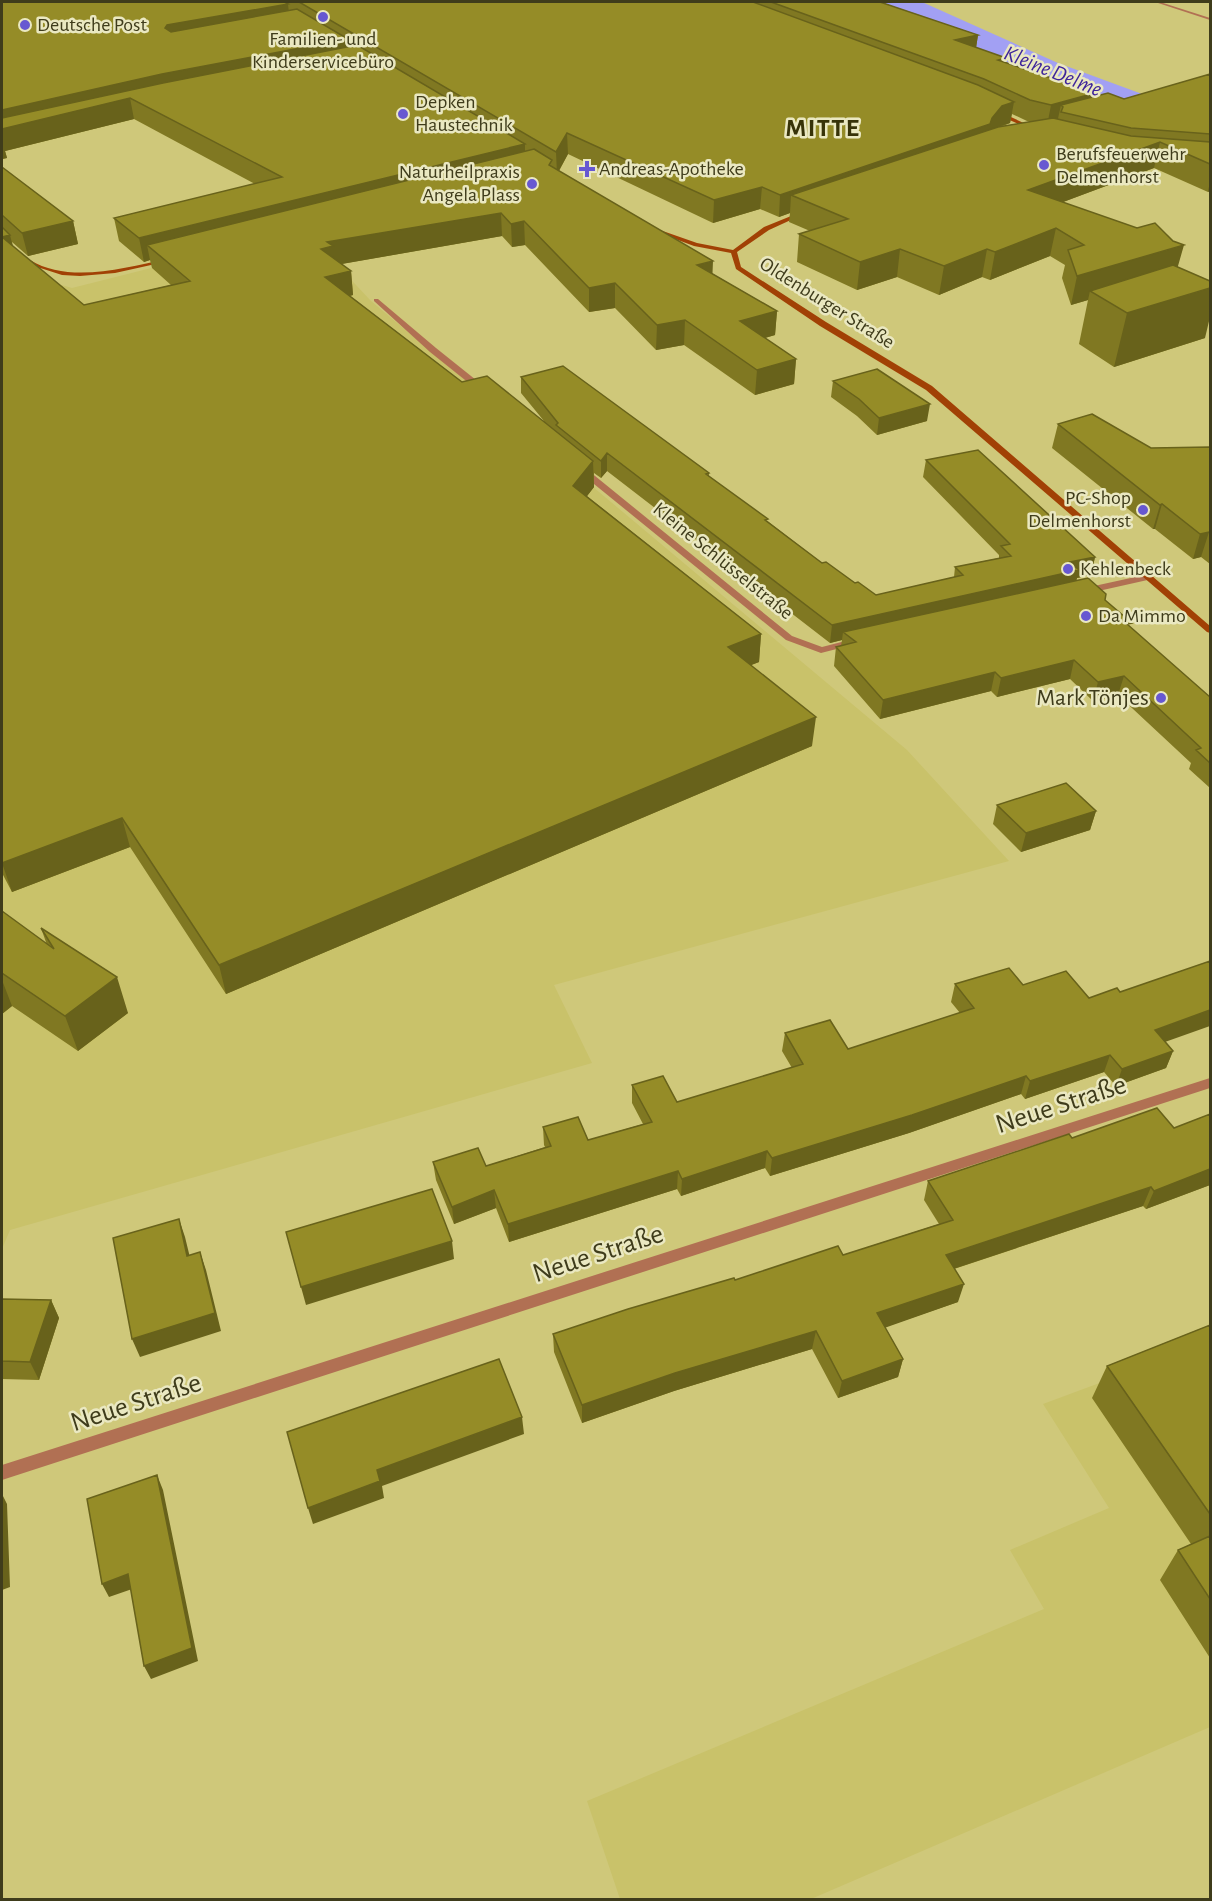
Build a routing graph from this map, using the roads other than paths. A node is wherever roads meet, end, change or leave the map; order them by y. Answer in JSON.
{"nodes":[{"id":1,"x":1157,"y":2,"type":"edge"},
{"id":2,"x":1210,"y":19,"type":"edge"},
{"id":3,"x":1025,"y":125,"type":"junction"},
{"id":4,"x":1032,"y":126,"type":"edge"},
{"id":5,"x":809,"y":211,"type":"edge"},
{"id":6,"x":652,"y":229,"type":"edge"},
{"id":7,"x":2,"y":239,"type":"edge"},
{"id":8,"x":734,"y":252,"type":"junction"},
{"id":9,"x":173,"y":259,"type":"edge"},
{"id":10,"x":376,"y":300,"type":"dead end"},
{"id":11,"x":496,"y":400,"type":"edge"},
{"id":12,"x":569,"y":459,"type":"edge"},
{"id":13,"x":1149,"y":577,"type":"junction"},
{"id":14,"x":1080,"y":592,"type":"edge"},
{"id":15,"x":1210,"y":630,"type":"edge"},
{"id":16,"x":865,"y":640,"type":"edge"},
{"id":17,"x":1210,"y":1083,"type":"edge"},
{"id":18,"x":2,"y":1473,"type":"edge"}],
"edges":[{"from":1,"to":2,"type":"street"},
{"from":3,"to":3,"type":"main road"},
{"from":3,"to":4,"type":"main road"},
{"from":5,"to":8,"type":"main road"},
{"from":6,"to":8,"type":"main road","name":"Oldenburger Straße"},
{"from":7,"to":9,"type":"main road"},
{"from":8,"to":13,"type":"main road","name":"Oldenburger Straße"},
{"from":10,"to":11,"type":"street"},
{"from":12,"to":16,"type":"street","name":"Kleine Schlüsselstraße"},
{"from":13,"to":14,"type":"street"},
{"from":13,"to":15,"type":"main road","name":"Oldenburger Straße"},
{"from":17,"to":18,"type":"street","name":"Neue Straße"}]}
